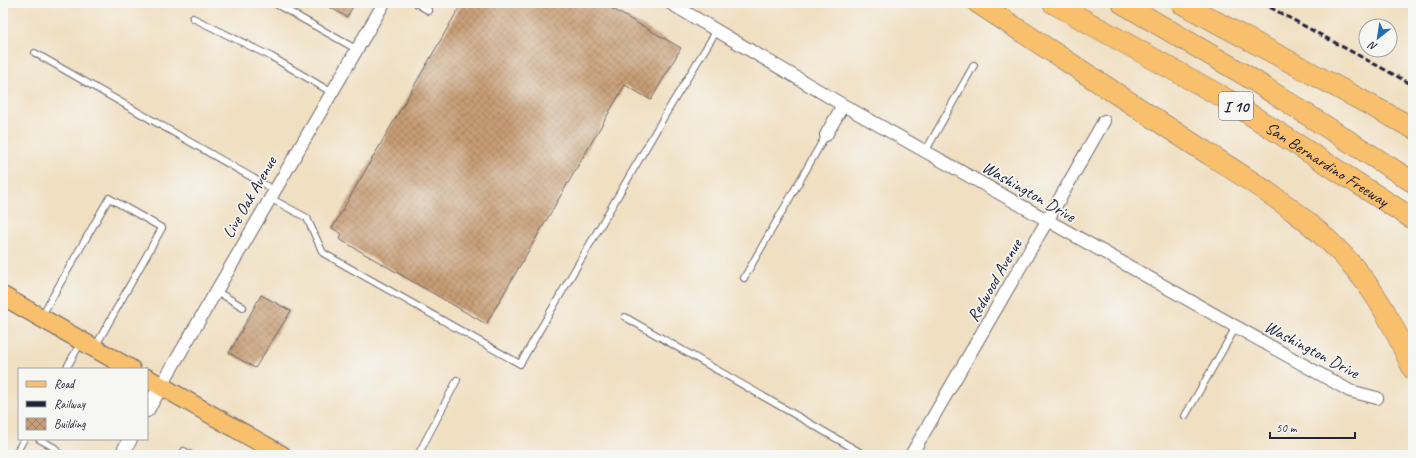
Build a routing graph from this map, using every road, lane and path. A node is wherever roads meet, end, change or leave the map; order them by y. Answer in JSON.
{"nodes":[{"id":1,"x":274,"y":3,"type":"edge"},
{"id":2,"x":384,"y":3,"type":"edge"},
{"id":3,"x":416,"y":3,"type":"edge"},
{"id":4,"x":670,"y":3,"type":"edge"},
{"id":5,"x":978,"y":3,"type":"edge"},
{"id":6,"x":1053,"y":3,"type":"edge"},
{"id":7,"x":1122,"y":3,"type":"edge"},
{"id":8,"x":1181,"y":3,"type":"edge"},
{"id":9,"x":429,"y":11,"type":"dead end"},
{"id":10,"x":193,"y":18,"type":"dead end"},
{"id":11,"x":717,"y":30,"type":"junction"},
{"id":12,"x":356,"y":49,"type":"junction"},
{"id":13,"x":35,"y":53,"type":"dead end"},
{"id":14,"x":974,"y":65,"type":"dead end"},
{"id":15,"x":331,"y":92,"type":"junction"},
{"id":16,"x":843,"y":105,"type":"junction"},
{"id":17,"x":1104,"y":121,"type":"dead end"},
{"id":18,"x":1413,"y":128,"type":"edge"},
{"id":19,"x":826,"y":135,"type":"joint"},
{"id":20,"x":925,"y":152,"type":"junction"},
{"id":21,"x":1413,"y":182,"type":"edge"},
{"id":22,"x":272,"y":194,"type":"junction"},
{"id":23,"x":1413,"y":219,"type":"edge"},
{"id":24,"x":1047,"y":221,"type":"junction"},
{"id":25,"x":744,"y":278,"type":"dead end"},
{"id":26,"x":216,"y":291,"type":"junction"},
{"id":27,"x":3,"y":296,"type":"edge"},
{"id":28,"x":243,"y":307,"type":"dead end"},
{"id":29,"x":625,"y":317,"type":"dead end"},
{"id":30,"x":41,"y":318,"type":"junction"},
{"id":31,"x":1236,"y":327,"type":"junction"},
{"id":32,"x":88,"y":345,"type":"junction"},
{"id":33,"x":120,"y":365,"type":"edge"},
{"id":34,"x":67,"y":368,"type":"edge"},
{"id":35,"x":1413,"y":370,"type":"edge"},
{"id":36,"x":457,"y":380,"type":"dead end"},
{"id":37,"x":154,"y":382,"type":"edge"},
{"id":38,"x":1378,"y":398,"type":"dead end"},
{"id":39,"x":148,"y":406,"type":"edge"},
{"id":40,"x":1185,"y":416,"type":"dead end"},
{"id":41,"x":23,"y":440,"type":"edge"},
{"id":42,"x":41,"y":440,"type":"edge"},
{"id":43,"x":130,"y":440,"type":"edge"},
{"id":44,"x":15,"y":455,"type":"edge"},
{"id":45,"x":59,"y":455,"type":"edge"},
{"id":46,"x":122,"y":455,"type":"edge"},
{"id":47,"x":182,"y":455,"type":"edge"},
{"id":48,"x":191,"y":455,"type":"edge"},
{"id":49,"x":282,"y":455,"type":"edge"},
{"id":50,"x":418,"y":455,"type":"edge"},
{"id":51,"x":864,"y":455,"type":"edge"},
{"id":52,"x":911,"y":455,"type":"edge"}],
"edges":[{"from":1,"to":12,"type":"lane"},
{"from":2,"to":12,"type":"street","name":"Live Oak Avenue"},
{"from":3,"to":9,"type":"lane"},
{"from":4,"to":11,"type":"street","name":"Washington Drive"},
{"from":5,"to":35,"type":"highway"},
{"from":6,"to":23,"type":"highway","name":"San Bernardino Freeway","number":"I 10"},
{"from":7,"to":21,"type":"highway","name":"San Bernardino Freeway","number":"I 10"},
{"from":8,"to":18,"type":"highway"},
{"from":10,"to":15,"type":"lane"},
{"from":11,"to":16,"type":"street","name":"Washington Drive"},
{"from":11,"to":22,"type":"lane"},
{"from":12,"to":15,"type":"street","name":"Live Oak Avenue"},
{"from":13,"to":22,"type":"lane"},
{"from":14,"to":20,"type":"lane"},
{"from":15,"to":22,"type":"street","name":"Live Oak Avenue"},
{"from":16,"to":19,"type":"street"},
{"from":16,"to":20,"type":"street","name":"Washington Drive"},
{"from":17,"to":24,"type":"street","name":"Redwood Avenue"},
{"from":19,"to":25,"type":"lane"},
{"from":20,"to":24,"type":"street","name":"Washington Drive"},
{"from":22,"to":26,"type":"street","name":"Live Oak Avenue"},
{"from":24,"to":31,"type":"street","name":"Washington Drive"},
{"from":24,"to":52,"type":"street","name":"Redwood Avenue"},
{"from":26,"to":28,"type":"lane"},
{"from":26,"to":37,"type":"street","name":"Live Oak Avenue"},
{"from":27,"to":30,"type":"main road"},
{"from":29,"to":51,"type":"lane"},
{"from":30,"to":32,"type":"main road"},
{"from":30,"to":32,"type":"lane"},
{"from":31,"to":38,"type":"street","name":"Washington Drive"},
{"from":31,"to":40,"type":"lane"},
{"from":32,"to":33,"type":"main road"},
{"from":32,"to":34,"type":"lane"},
{"from":36,"to":50,"type":"lane"},
{"from":37,"to":39,"type":"street","name":"Live Oak Avenue"},
{"from":37,"to":49,"type":"main road"},
{"from":41,"to":44,"type":"lane"},
{"from":42,"to":45,"type":"lane"},
{"from":43,"to":46,"type":"street"},
{"from":47,"to":48,"type":"lane"}]}
